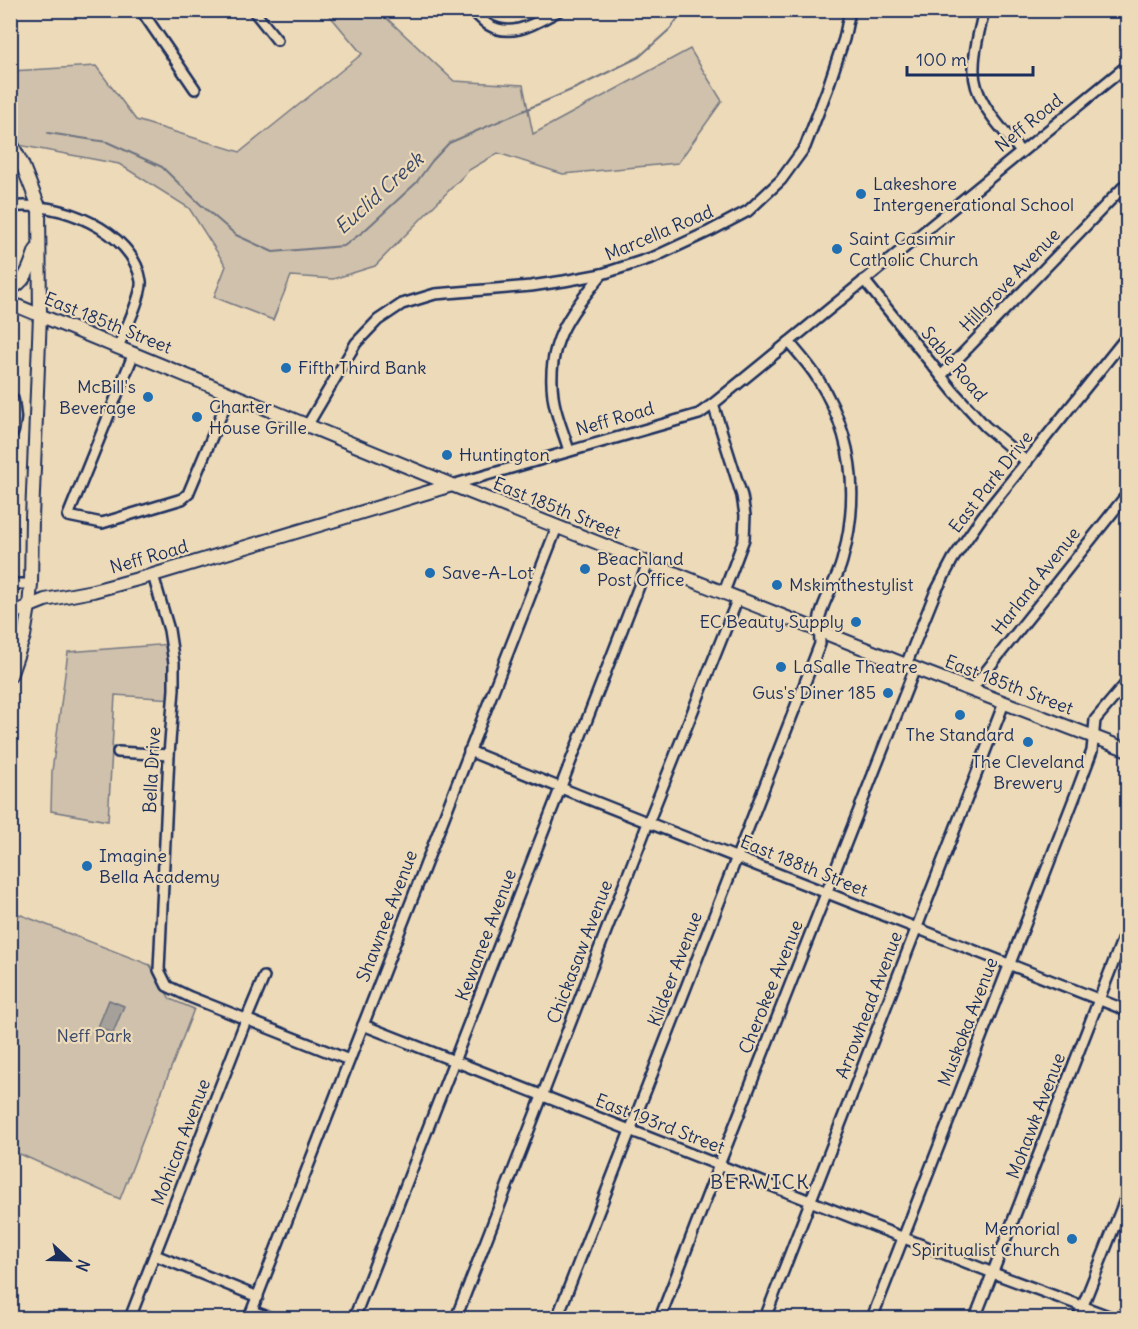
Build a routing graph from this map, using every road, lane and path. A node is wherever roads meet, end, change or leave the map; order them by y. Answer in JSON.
{"nodes":[{"id":1,"x":141,"y":10,"type":"edge"},
{"id":2,"x":254,"y":10,"type":"edge"},
{"id":3,"x":472,"y":10,"type":"edge"},
{"id":4,"x":560,"y":10,"type":"edge"},
{"id":5,"x":850,"y":10,"type":"edge"},
{"id":6,"x":984,"y":10,"type":"edge"},
{"id":7,"x":277,"y":40,"type":"dead end"},
{"id":8,"x":1128,"y":65,"type":"edge"},
{"id":9,"x":195,"y":89,"type":"dead end"},
{"id":10,"x":10,"y":141,"type":"edge"},
{"id":11,"x":1021,"y":152,"type":"junction"},
{"id":12,"x":1128,"y":182,"type":"edge"},
{"id":13,"x":10,"y":207,"type":"edge"},
{"id":14,"x":39,"y":207,"type":"junction"},
{"id":15,"x":39,"y":240,"type":"junction"},
{"id":16,"x":602,"y":274,"type":"junction"},
{"id":17,"x":864,"y":280,"type":"junction"},
{"id":18,"x":10,"y":289,"type":"edge"},
{"id":19,"x":10,"y":303,"type":"edge"},
{"id":20,"x":40,"y":315,"type":"junction"},
{"id":21,"x":1128,"y":335,"type":"edge"},
{"id":22,"x":789,"y":342,"type":"junction"},
{"id":23,"x":118,"y":347,"type":"junction"},
{"id":24,"x":134,"y":353,"type":"junction"},
{"id":25,"x":941,"y":376,"type":"junction"},
{"id":26,"x":230,"y":394,"type":"junction"},
{"id":27,"x":10,"y":401,"type":"edge"},
{"id":28,"x":713,"y":404,"type":"junction"},
{"id":29,"x":307,"y":426,"type":"junction"},
{"id":30,"x":10,"y":431,"type":"edge"},
{"id":31,"x":569,"y":451,"type":"junction"},
{"id":32,"x":1027,"y":462,"type":"junction"},
{"id":33,"x":452,"y":485,"type":"junction"},
{"id":34,"x":1128,"y":493,"type":"edge"},
{"id":35,"x":557,"y":526,"type":"junction"},
{"id":36,"x":648,"y":563,"type":"junction"},
{"id":37,"x":153,"y":575,"type":"junction"},
{"id":38,"x":10,"y":584,"type":"edge"},
{"id":39,"x":32,"y":584,"type":"junction"},
{"id":40,"x":724,"y":592,"type":"junction"},
{"id":41,"x":738,"y":598,"type":"junction"},
{"id":42,"x":29,"y":606,"type":"junction"},
{"id":43,"x":10,"y":614,"type":"edge"},
{"id":44,"x":820,"y":631,"type":"junction"},
{"id":45,"x":911,"y":667,"type":"junction"},
{"id":46,"x":10,"y":676,"type":"edge"},
{"id":47,"x":1128,"y":681,"type":"edge"},
{"id":48,"x":971,"y":690,"type":"junction"},
{"id":49,"x":1004,"y":703,"type":"junction"},
{"id":50,"x":1093,"y":737,"type":"junction"},
{"id":51,"x":1128,"y":750,"type":"edge"},
{"id":52,"x":118,"y":752,"type":"dead end"},
{"id":53,"x":469,"y":752,"type":"junction"},
{"id":54,"x":169,"y":755,"type":"junction"},
{"id":55,"x":560,"y":788,"type":"junction"},
{"id":56,"x":648,"y":823,"type":"junction"},
{"id":57,"x":736,"y":857,"type":"junction"},
{"id":58,"x":826,"y":894,"type":"junction"},
{"id":59,"x":1128,"y":925,"type":"edge"},
{"id":60,"x":916,"y":928,"type":"junction"},
{"id":61,"x":1008,"y":965,"type":"junction"},
{"id":62,"x":264,"y":977,"type":"dead end"},
{"id":63,"x":1099,"y":1000,"type":"junction"},
{"id":64,"x":1128,"y":1011,"type":"edge"},
{"id":65,"x":246,"y":1020,"type":"junction"},
{"id":66,"x":363,"y":1025,"type":"junction"},
{"id":67,"x":349,"y":1060,"type":"junction"},
{"id":68,"x":454,"y":1062,"type":"junction"},
{"id":69,"x":542,"y":1097,"type":"junction"},
{"id":70,"x":630,"y":1131,"type":"junction"},
{"id":71,"x":719,"y":1164,"type":"junction"},
{"id":72,"x":1128,"y":1192,"type":"edge"},
{"id":73,"x":811,"y":1202,"type":"junction"},
{"id":74,"x":903,"y":1237,"type":"junction"},
{"id":75,"x":154,"y":1255,"type":"junction"},
{"id":76,"x":993,"y":1273,"type":"junction"},
{"id":77,"x":258,"y":1297,"type":"junction"},
{"id":78,"x":1083,"y":1307,"type":"junction"},
{"id":79,"x":250,"y":1315,"type":"edge"},
{"id":80,"x":130,"y":1318,"type":"edge"},
{"id":81,"x":271,"y":1318,"type":"edge"},
{"id":82,"x":354,"y":1318,"type":"edge"},
{"id":83,"x":456,"y":1318,"type":"edge"},
{"id":84,"x":557,"y":1318,"type":"edge"},
{"id":85,"x":660,"y":1318,"type":"edge"},
{"id":86,"x":765,"y":1318,"type":"edge"},
{"id":87,"x":872,"y":1318,"type":"edge"},
{"id":88,"x":975,"y":1318,"type":"edge"},
{"id":89,"x":1078,"y":1318,"type":"edge"},
{"id":90,"x":1114,"y":1318,"type":"edge"}],
"edges":[{"from":1,"to":9,"type":"street"},
{"from":2,"to":7,"type":"street"},
{"from":3,"to":4,"type":"street"},
{"from":5,"to":16,"type":"street","name":"Marcella Road"},
{"from":6,"to":11,"type":"street"},
{"from":8,"to":11,"type":"street","name":"Neff Road"},
{"from":10,"to":14,"type":"street"},
{"from":11,"to":17,"type":"street","name":"Neff Road"},
{"from":12,"to":25,"type":"street","name":"Hillgrove Avenue"},
{"from":13,"to":14,"type":"street"},
{"from":14,"to":15,"type":"street"},
{"from":14,"to":23,"type":"street"},
{"from":15,"to":18,"type":"street"},
{"from":15,"to":20,"type":"street"},
{"from":16,"to":29,"type":"street","name":"Marcella Road"},
{"from":16,"to":31,"type":"street"},
{"from":17,"to":22,"type":"street","name":"Neff Road"},
{"from":17,"to":25,"type":"street","name":"Sable Road"},
{"from":19,"to":20,"type":"street","name":"East 185th Street"},
{"from":20,"to":23,"type":"street","name":"East 185th Street"},
{"from":20,"to":39,"type":"street"},
{"from":21,"to":32,"type":"street","name":"East Park Drive"},
{"from":22,"to":28,"type":"street","name":"Neff Road"},
{"from":22,"to":44,"type":"street","name":"Kildeer Avenue"},
{"from":23,"to":24,"type":"street","name":"East 185th Street"},
{"from":24,"to":26,"type":"street","name":"East 185th Street"},
{"from":24,"to":26,"type":"street"},
{"from":25,"to":32,"type":"street","name":"Sable Road"},
{"from":26,"to":29,"type":"street","name":"East 185th Street"},
{"from":27,"to":30,"type":"highway"},
{"from":28,"to":31,"type":"street","name":"Neff Road"},
{"from":28,"to":40,"type":"street"},
{"from":29,"to":33,"type":"street","name":"East 185th Street"},
{"from":31,"to":33,"type":"street","name":"Neff Road"},
{"from":32,"to":45,"type":"street","name":"East Park Drive"},
{"from":33,"to":35,"type":"street","name":"East 185th Street"},
{"from":33,"to":37,"type":"street","name":"Neff Road"},
{"from":34,"to":48,"type":"street","name":"Harland Avenue"},
{"from":35,"to":36,"type":"street","name":"East 185th Street"},
{"from":35,"to":53,"type":"street","name":"Shawnee Avenue"},
{"from":36,"to":40,"type":"street","name":"East 185th Street"},
{"from":36,"to":55,"type":"street","name":"Kewanee Avenue"},
{"from":37,"to":42,"type":"street","name":"Neff Road"},
{"from":37,"to":54,"type":"street","name":"Bella Drive"},
{"from":38,"to":39,"type":"street"},
{"from":39,"to":42,"type":"street"},
{"from":40,"to":41,"type":"street","name":"East 185th Street"},
{"from":41,"to":44,"type":"street","name":"East 185th Street"},
{"from":41,"to":56,"type":"street","name":"Chickasaw Avenue"},
{"from":42,"to":43,"type":"street","name":"Neff Road"},
{"from":42,"to":46,"type":"street"},
{"from":44,"to":45,"type":"street","name":"East 185th Street"},
{"from":44,"to":57,"type":"street","name":"Kildeer Avenue"},
{"from":45,"to":48,"type":"street","name":"East 185th Street"},
{"from":45,"to":58,"type":"street","name":"Cherokee Avenue"},
{"from":47,"to":50,"type":"street","name":"Muskoka Avenue"},
{"from":48,"to":49,"type":"street","name":"East 185th Street"},
{"from":49,"to":50,"type":"street","name":"East 185th Street"},
{"from":49,"to":60,"type":"street","name":"Arrowhead Avenue"},
{"from":50,"to":51,"type":"street","name":"East 185th Street"},
{"from":50,"to":61,"type":"street","name":"Muskoka Avenue"},
{"from":52,"to":54,"type":"street"},
{"from":53,"to":55,"type":"street","name":"East 188th Street"},
{"from":53,"to":66,"type":"street","name":"Shawnee Avenue"},
{"from":54,"to":65,"type":"street","name":"Bella Drive"},
{"from":55,"to":56,"type":"street","name":"East 188th Street"},
{"from":55,"to":68,"type":"street","name":"Kewanee Avenue"},
{"from":56,"to":57,"type":"street","name":"East 188th Street"},
{"from":56,"to":69,"type":"street","name":"Chickasaw Avenue"},
{"from":57,"to":58,"type":"street","name":"East 188th Street"},
{"from":57,"to":70,"type":"street","name":"Kildeer Avenue"},
{"from":58,"to":60,"type":"street","name":"East 188th Street"},
{"from":58,"to":71,"type":"street","name":"Cherokee Avenue"},
{"from":59,"to":63,"type":"street","name":"Mohawk Avenue"},
{"from":60,"to":61,"type":"street","name":"East 188th Street"},
{"from":60,"to":73,"type":"street","name":"Arrowhead Avenue"},
{"from":61,"to":63,"type":"street","name":"East 188th Street"},
{"from":61,"to":74,"type":"street","name":"Muskoka Avenue"},
{"from":62,"to":65,"type":"street","name":"Mohican Avenue"},
{"from":63,"to":64,"type":"street","name":"East 188th Street"},
{"from":63,"to":76,"type":"street","name":"Mohawk Avenue"},
{"from":65,"to":67,"type":"street"},
{"from":65,"to":75,"type":"street","name":"Mohican Avenue"},
{"from":66,"to":67,"type":"street","name":"Shawnee Avenue"},
{"from":66,"to":68,"type":"street","name":"East 193rd Street"},
{"from":67,"to":77,"type":"street","name":"Shawnee Avenue"},
{"from":68,"to":69,"type":"street","name":"East 193rd Street"},
{"from":68,"to":82,"type":"street","name":"Kewanee Avenue"},
{"from":69,"to":70,"type":"street","name":"East 193rd Street"},
{"from":69,"to":83,"type":"street","name":"Chickasaw Avenue"},
{"from":70,"to":71,"type":"street","name":"East 193rd Street"},
{"from":70,"to":84,"type":"street","name":"Kildeer Avenue"},
{"from":71,"to":73,"type":"street","name":"East 193rd Street"},
{"from":71,"to":85,"type":"street","name":"Cherokee Avenue"},
{"from":72,"to":78,"type":"street"},
{"from":73,"to":74,"type":"street","name":"East 193rd Street"},
{"from":73,"to":86,"type":"street","name":"Arrowhead Avenue"},
{"from":74,"to":76,"type":"street","name":"East 193rd Street"},
{"from":74,"to":87,"type":"street","name":"Muskoka Avenue"},
{"from":75,"to":77,"type":"street"},
{"from":75,"to":80,"type":"street","name":"Mohican Avenue"},
{"from":76,"to":78,"type":"street","name":"East 193rd Street"},
{"from":76,"to":88,"type":"street","name":"Mohawk Avenue"},
{"from":77,"to":79,"type":"street","name":"Shawnee Avenue"},
{"from":78,"to":89,"type":"street"},
{"from":78,"to":90,"type":"street","name":"East 193rd Street"},
{"from":79,"to":81,"type":"street"}]}
